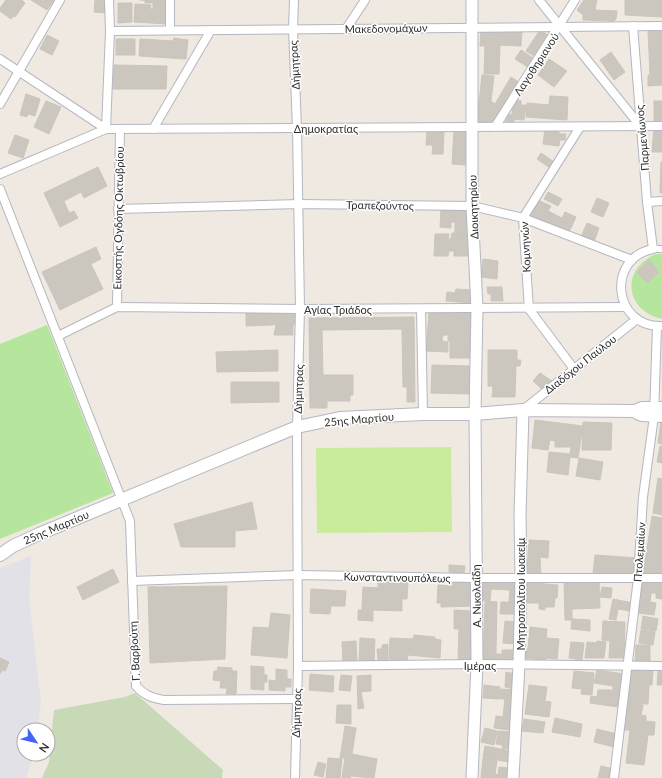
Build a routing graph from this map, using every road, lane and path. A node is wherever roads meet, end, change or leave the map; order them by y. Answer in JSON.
{"nodes":[{"id":1,"x":60,"y":0,"type":"edge"},
{"id":2,"x":109,"y":0,"type":"edge"},
{"id":3,"x":170,"y":0,"type":"edge"},
{"id":4,"x":294,"y":0,"type":"edge"},
{"id":5,"x":365,"y":0,"type":"edge"},
{"id":6,"x":472,"y":0,"type":"edge"},
{"id":7,"x":539,"y":0,"type":"edge"},
{"id":8,"x":575,"y":0,"type":"edge"},
{"id":9,"x":560,"y":26,"type":"junction"},
{"id":10,"x":632,"y":26,"type":"junction"},
{"id":11,"x":662,"y":26,"type":"edge"},
{"id":12,"x":471,"y":28,"type":"junction"},
{"id":13,"x":293,"y":29,"type":"junction"},
{"id":14,"x":346,"y":29,"type":"junction"},
{"id":15,"x":170,"y":30,"type":"junction"},
{"id":16,"x":211,"y":30,"type":"junction"},
{"id":17,"x":110,"y":31,"type":"junction"},
{"id":18,"x":0,"y":59,"type":"edge"},
{"id":19,"x":20,"y":72,"type":"junction"},
{"id":20,"x":0,"y":104,"type":"edge"},
{"id":21,"x":662,"y":126,"type":"edge"},
{"id":22,"x":471,"y":127,"type":"junction"},
{"id":23,"x":495,"y":127,"type":"junction"},
{"id":24,"x":580,"y":127,"type":"junction"},
{"id":25,"x":641,"y":127,"type":"junction"},
{"id":26,"x":297,"y":128,"type":"junction"},
{"id":27,"x":106,"y":129,"type":"junction"},
{"id":28,"x":120,"y":129,"type":"junction"},
{"id":29,"x":153,"y":129,"type":"junction"},
{"id":30,"x":0,"y":174,"type":"edge"},
{"id":31,"x":0,"y":189,"type":"edge"},
{"id":32,"x":662,"y":201,"type":"edge"},
{"id":33,"x":647,"y":202,"type":"junction"},
{"id":34,"x":299,"y":204,"type":"junction"},
{"id":35,"x":472,"y":206,"type":"junction"},
{"id":36,"x":118,"y":210,"type":"junction"},
{"id":37,"x":523,"y":218,"type":"junction"},
{"id":38,"x":653,"y":249,"type":"junction"},
{"id":39,"x":662,"y":249,"type":"edge"},
{"id":40,"x":632,"y":260,"type":"junction"},
{"id":41,"x":626,"y":306,"type":"junction"},
{"id":42,"x":117,"y":307,"type":"junction"},
{"id":43,"x":477,"y":308,"type":"junction"},
{"id":44,"x":529,"y":308,"type":"junction"},
{"id":45,"x":300,"y":309,"type":"junction"},
{"id":46,"x":421,"y":309,"type":"junction"},
{"id":47,"x":637,"y":319,"type":"junction"},
{"id":48,"x":660,"y":326,"type":"edge"},
{"id":49,"x":58,"y":336,"type":"junction"},
{"id":50,"x":574,"y":369,"type":"junction"},
{"id":51,"x":523,"y":410,"type":"junction"},
{"id":52,"x":658,"y":412,"type":"edge"},
{"id":53,"x":423,"y":414,"type":"junction"},
{"id":54,"x":475,"y":414,"type":"junction"},
{"id":55,"x":297,"y":426,"type":"junction"},
{"id":56,"x":123,"y":499,"type":"junction"},
{"id":57,"x":13,"y":546,"type":"junction"},
{"id":58,"x":0,"y":548,"type":"edge"},
{"id":59,"x":0,"y":555,"type":"edge"},
{"id":60,"x":298,"y":575,"type":"junction"},
{"id":61,"x":475,"y":578,"type":"junction"},
{"id":62,"x":522,"y":578,"type":"junction"},
{"id":63,"x":638,"y":578,"type":"junction"},
{"id":64,"x":662,"y":578,"type":"edge"},
{"id":65,"x":132,"y":581,"type":"junction"},
{"id":66,"x":477,"y":664,"type":"junction"},
{"id":67,"x":519,"y":665,"type":"junction"},
{"id":68,"x":298,"y":666,"type":"junction"},
{"id":69,"x":627,"y":666,"type":"junction"},
{"id":70,"x":662,"y":666,"type":"edge"},
{"id":71,"x":297,"y":699,"type":"junction"},
{"id":72,"x":295,"y":778,"type":"edge"},
{"id":73,"x":472,"y":778,"type":"edge"},
{"id":74,"x":513,"y":778,"type":"edge"},
{"id":75,"x":614,"y":778,"type":"edge"}],
"edges":[{"from":1,"to":19,"type":"street"},
{"from":2,"to":17,"type":"street"},
{"from":3,"to":15,"type":"street"},
{"from":4,"to":13,"type":"street","name":"Δήμητρας"},
{"from":5,"to":14,"type":"street"},
{"from":6,"to":12,"type":"street","name":"Διοικητηρίου"},
{"from":7,"to":9,"type":"street"},
{"from":8,"to":9,"type":"street","name":"Λαγοθηριανού"},
{"from":9,"to":10,"type":"street","name":"Μακεδονομάχων"},
{"from":9,"to":12,"type":"street","name":"Μακεδονομάχων"},
{"from":9,"to":23,"type":"street","name":"Λαγοθηριανού"},
{"from":9,"to":25,"type":"street"},
{"from":10,"to":11,"type":"street","name":"Μακεδονομάχων"},
{"from":10,"to":25,"type":"street","name":"Παρμενίωνος"},
{"from":12,"to":14,"type":"street","name":"Μακεδονομάχων"},
{"from":12,"to":22,"type":"street","name":"Διοικητηρίου"},
{"from":13,"to":14,"type":"street","name":"Μακεδονομάχων"},
{"from":13,"to":16,"type":"street","name":"Μακεδονομάχων"},
{"from":13,"to":26,"type":"street","name":"Δήμητρας"},
{"from":15,"to":16,"type":"street","name":"Μακεδονομάχων"},
{"from":15,"to":17,"type":"street","name":"Μακεδονομάχων"},
{"from":16,"to":29,"type":"street"},
{"from":17,"to":27,"type":"street"},
{"from":18,"to":19,"type":"street"},
{"from":19,"to":20,"type":"street"},
{"from":19,"to":27,"type":"street"},
{"from":21,"to":25,"type":"street","name":"Δημοκρατίας"},
{"from":22,"to":23,"type":"street","name":"Δημοκρατίας"},
{"from":22,"to":26,"type":"street","name":"Δημοκρατίας"},
{"from":22,"to":35,"type":"street","name":"Διοικητηρίου"},
{"from":23,"to":24,"type":"street","name":"Δημοκρατίας"},
{"from":24,"to":25,"type":"street","name":"Δημοκρατίας"},
{"from":24,"to":37,"type":"street","name":"Κομνηνών"},
{"from":25,"to":33,"type":"street","name":"Παρμενίωνος"},
{"from":26,"to":29,"type":"street","name":"Δημοκρατίας"},
{"from":26,"to":34,"type":"street","name":"Δήμητρας"},
{"from":27,"to":28,"type":"street","name":"Δημοκρατίας"},
{"from":27,"to":30,"type":"street","name":"Δημοκρατίας"},
{"from":28,"to":29,"type":"street","name":"Δημοκρατίας"},
{"from":28,"to":36,"type":"street","name":"Εικοστής Ογδόης Οκτωβρίου"},
{"from":31,"to":49,"type":"street","name":"Γ. Βαρβούτη"},
{"from":32,"to":33,"type":"street"},
{"from":33,"to":38,"type":"street","name":"Παρμενίωνος"},
{"from":34,"to":35,"type":"street","name":"Τραπεζούντος"},
{"from":34,"to":36,"type":"street","name":"Τραπεζούντος"},
{"from":34,"to":45,"type":"street","name":"Δήμητρας"},
{"from":35,"to":37,"type":"street","name":"Τραπεζούντος"},
{"from":35,"to":43,"type":"street","name":"Διοικητηρίου"},
{"from":36,"to":42,"type":"street","name":"Εικοστής Ογδόης Οκτωβρίου"},
{"from":37,"to":40,"type":"street","name":"Τραπεζούντος"},
{"from":37,"to":44,"type":"street","name":"Κομνηνών"},
{"from":38,"to":39,"type":"street"},
{"from":38,"to":40,"type":"street"},
{"from":40,"to":41,"type":"street"},
{"from":41,"to":44,"type":"street","name":"Αγίας Τριάδος"},
{"from":41,"to":47,"type":"street"},
{"from":42,"to":45,"type":"street","name":"Αγίας Τριάδος"},
{"from":42,"to":49,"type":"street","name":"Αγίας Τριάδος"},
{"from":43,"to":44,"type":"street","name":"Αγίας Τριάδος"},
{"from":43,"to":46,"type":"street","name":"Αγίας Τριάδος"},
{"from":43,"to":54,"type":"street","name":"Διοικητηρίου"},
{"from":44,"to":50,"type":"street"},
{"from":45,"to":46,"type":"street","name":"Αγίας Τριάδος"},
{"from":45,"to":55,"type":"street","name":"Δήμητρας"},
{"from":46,"to":53,"type":"street"},
{"from":47,"to":48,"type":"street"},
{"from":47,"to":50,"type":"street","name":"Διαδόχου Παύλου"},
{"from":48,"to":52,"type":"street","name":"Πτολεμαίων"},
{"from":49,"to":56,"type":"street","name":"Γ. Βαρβούτη"},
{"from":50,"to":51,"type":"street","name":"Διαδόχου Παύλου"},
{"from":51,"to":52,"type":"main road","name":"25ης Μαρτίου"},
{"from":51,"to":54,"type":"main road","name":"25ης Μαρτίου"},
{"from":51,"to":62,"type":"street","name":"Μητροπολίτου Ιωακείμ"},
{"from":52,"to":63,"type":"street","name":"Πτολεμαίων"},
{"from":53,"to":54,"type":"main road","name":"25ης Μαρτίου"},
{"from":53,"to":55,"type":"main road","name":"25ης Μαρτίου"},
{"from":54,"to":61,"type":"street","name":"Α. Νικολαΐδη"},
{"from":55,"to":56,"type":"main road","name":"25ης Μαρτίου"},
{"from":55,"to":60,"type":"street","name":"Δήμητρας"},
{"from":56,"to":57,"type":"main road","name":"25ης Μαρτίου"},
{"from":56,"to":65,"type":"street","name":"Γ. Βαρβούτη"},
{"from":57,"to":58,"type":"main road"},
{"from":57,"to":59,"type":"main road"},
{"from":60,"to":61,"type":"street","name":"Κωνσταντινουπόλεως"},
{"from":60,"to":65,"type":"street","name":"Κωνσταντινουπόλεως"},
{"from":60,"to":68,"type":"street","name":"Δήμητρας"},
{"from":61,"to":62,"type":"street","name":"Κωνσταντινουπόλεως"},
{"from":61,"to":66,"type":"street","name":"Α. Νικολαΐδη"},
{"from":62,"to":63,"type":"street","name":"Κωνσταντινουπόλεως"},
{"from":62,"to":67,"type":"street","name":"Μητροπολίτου Ιωακείμ"},
{"from":63,"to":64,"type":"street","name":"Κωνσταντινουπόλεως"},
{"from":63,"to":69,"type":"street","name":"Πτολεμαίων"},
{"from":65,"to":71,"type":"street","name":"Γ. Βαρβούτη"},
{"from":66,"to":67,"type":"street","name":"Ιμέρας"},
{"from":66,"to":68,"type":"street","name":"Ιμέρας"},
{"from":66,"to":73,"type":"street","name":"Α. Νικολαΐδη"},
{"from":67,"to":69,"type":"street","name":"Ιμέρας"},
{"from":67,"to":74,"type":"street","name":"Μητροπολίτου Ιωακείμ"},
{"from":68,"to":71,"type":"street","name":"Δήμητρας"},
{"from":69,"to":70,"type":"street","name":"Ιμέρας"},
{"from":69,"to":75,"type":"street","name":"Πτολεμαίων"},
{"from":71,"to":72,"type":"street","name":"Δήμητρας"}]}
